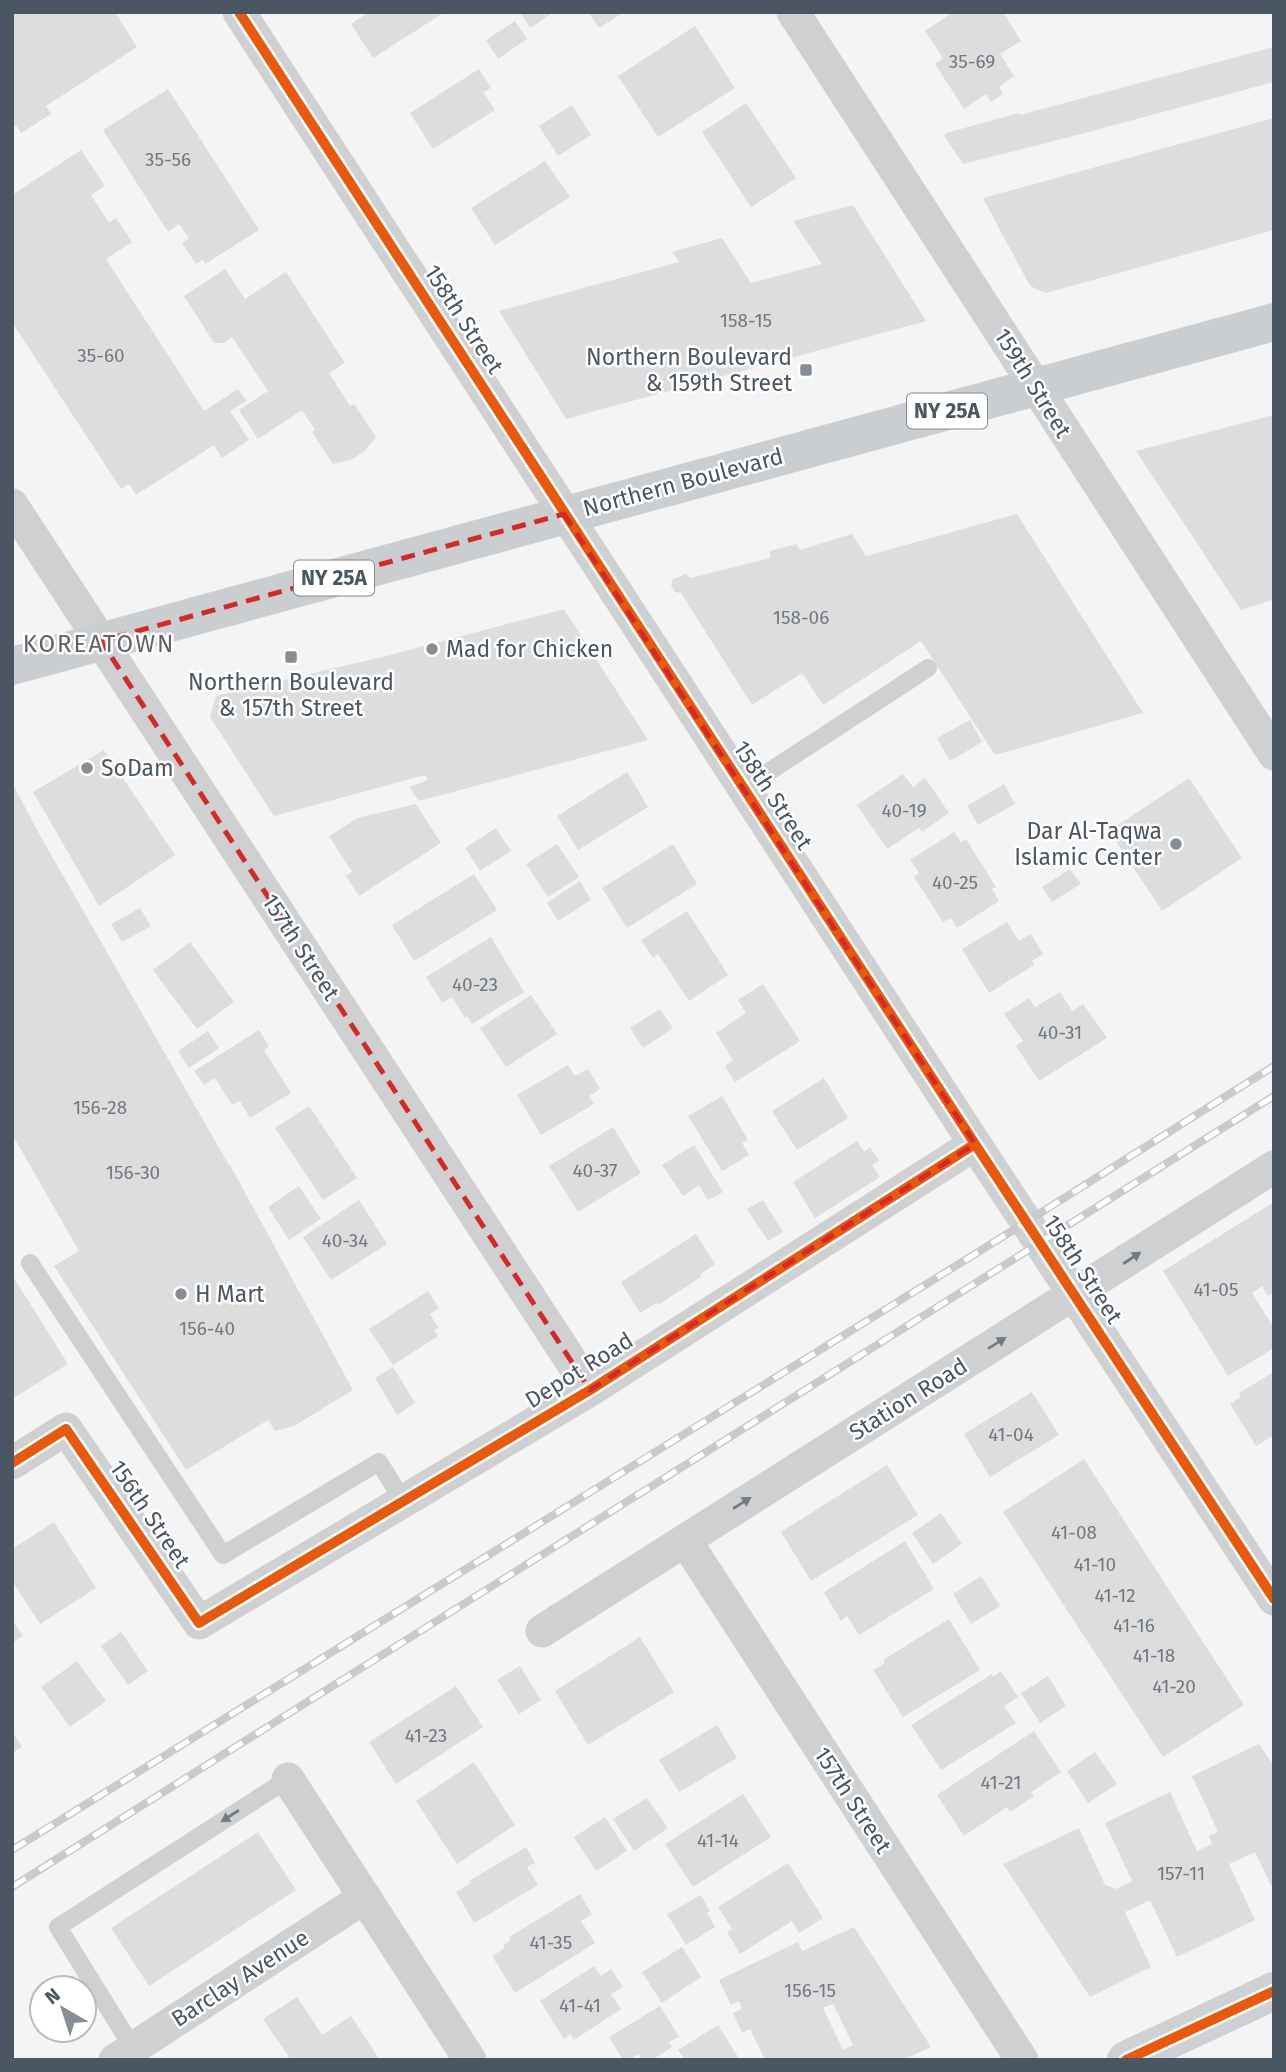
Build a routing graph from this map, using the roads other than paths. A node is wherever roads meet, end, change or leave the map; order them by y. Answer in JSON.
{"nodes":[{"id":1,"x":239,"y":12,"type":"edge"},
{"id":2,"x":793,"y":12,"type":"edge"},
{"id":3,"x":1274,"y":322,"type":"edge"},
{"id":4,"x":1035,"y":387,"type":"junction"},
{"id":5,"x":12,"y":505,"type":"edge"},
{"id":6,"x":564,"y":514,"type":"junction"},
{"id":7,"x":101,"y":641,"type":"junction"},
{"id":8,"x":12,"y":666,"type":"edge"},
{"id":9,"x":928,"y":668,"type":"dead end"},
{"id":10,"x":1274,"y":754,"type":"edge"},
{"id":11,"x":744,"y":788,"type":"junction"},
{"id":12,"x":975,"y":1144,"type":"junction"},
{"id":13,"x":1274,"y":1167,"type":"edge"},
{"id":14,"x":30,"y":1263,"type":"dead end"},
{"id":15,"x":1074,"y":1294,"type":"junction"},
{"id":16,"x":590,"y":1390,"type":"junction"},
{"id":17,"x":12,"y":1463,"type":"edge"},
{"id":18,"x":404,"y":1501,"type":"junction"},
{"id":19,"x":685,"y":1540,"type":"junction"},
{"id":20,"x":1274,"y":1599,"type":"edge"},
{"id":21,"x":199,"y":1623,"type":"joint"},
{"id":22,"x":542,"y":1631,"type":"dead end"},
{"id":23,"x":288,"y":1779,"type":"joint"},
{"id":24,"x":365,"y":1897,"type":"junction"},
{"id":25,"x":1274,"y":1991,"type":"edge"},
{"id":26,"x":124,"y":2054,"type":"edge"},
{"id":27,"x":470,"y":2060,"type":"edge"},
{"id":28,"x":1022,"y":2060,"type":"edge"},
{"id":29,"x":1126,"y":2060,"type":"edge"}],
"edges":[{"from":1,"to":6,"type":"street","name":"158th Street"},
{"from":2,"to":4,"type":"street","name":"159th Street"},
{"from":3,"to":4,"type":"main road","name":"Northern Boulevard","number":"NY 25A"},
{"from":4,"to":6,"type":"main road","name":"Northern Boulevard","number":"NY 25A"},
{"from":4,"to":10,"type":"street","name":"159th Street"},
{"from":5,"to":7,"type":"street","name":"157th Street"},
{"from":6,"to":7,"type":"main road","name":"Northern Boulevard","number":"NY 25A"},
{"from":6,"to":11,"type":"street","name":"158th Street"},
{"from":7,"to":8,"type":"main road","name":"Northern Boulevard","number":"NY 25A"},
{"from":7,"to":16,"type":"street","name":"157th Street"},
{"from":9,"to":11,"type":"lane"},
{"from":11,"to":12,"type":"street","name":"158th Street"},
{"from":12,"to":15,"type":"street","name":"158th Street"},
{"from":12,"to":16,"type":"street","name":"Depot Road"},
{"from":15,"to":13,"type":"street","name":"Station Road","one_way":true},
{"from":14,"to":18,"type":"lane"},
{"from":19,"to":15,"type":"street","name":"Station Road","one_way":true},
{"from":15,"to":20,"type":"street","name":"158th Street"},
{"from":16,"to":18,"type":"street","name":"Depot Road"},
{"from":17,"to":21,"type":"street","name":"156th Street"},
{"from":18,"to":21,"type":"street","name":"Depot Road"},
{"from":19,"to":22,"type":"street","name":"Station Road"},
{"from":19,"to":28,"type":"street","name":"157th Street"},
{"from":23,"to":24,"type":"street"},
{"from":23,"to":26,"type":"lane","one_way":true},
{"from":24,"to":26,"type":"street","name":"Barclay Avenue"},
{"from":24,"to":27,"type":"street"},
{"from":25,"to":29,"type":"street"}]}
